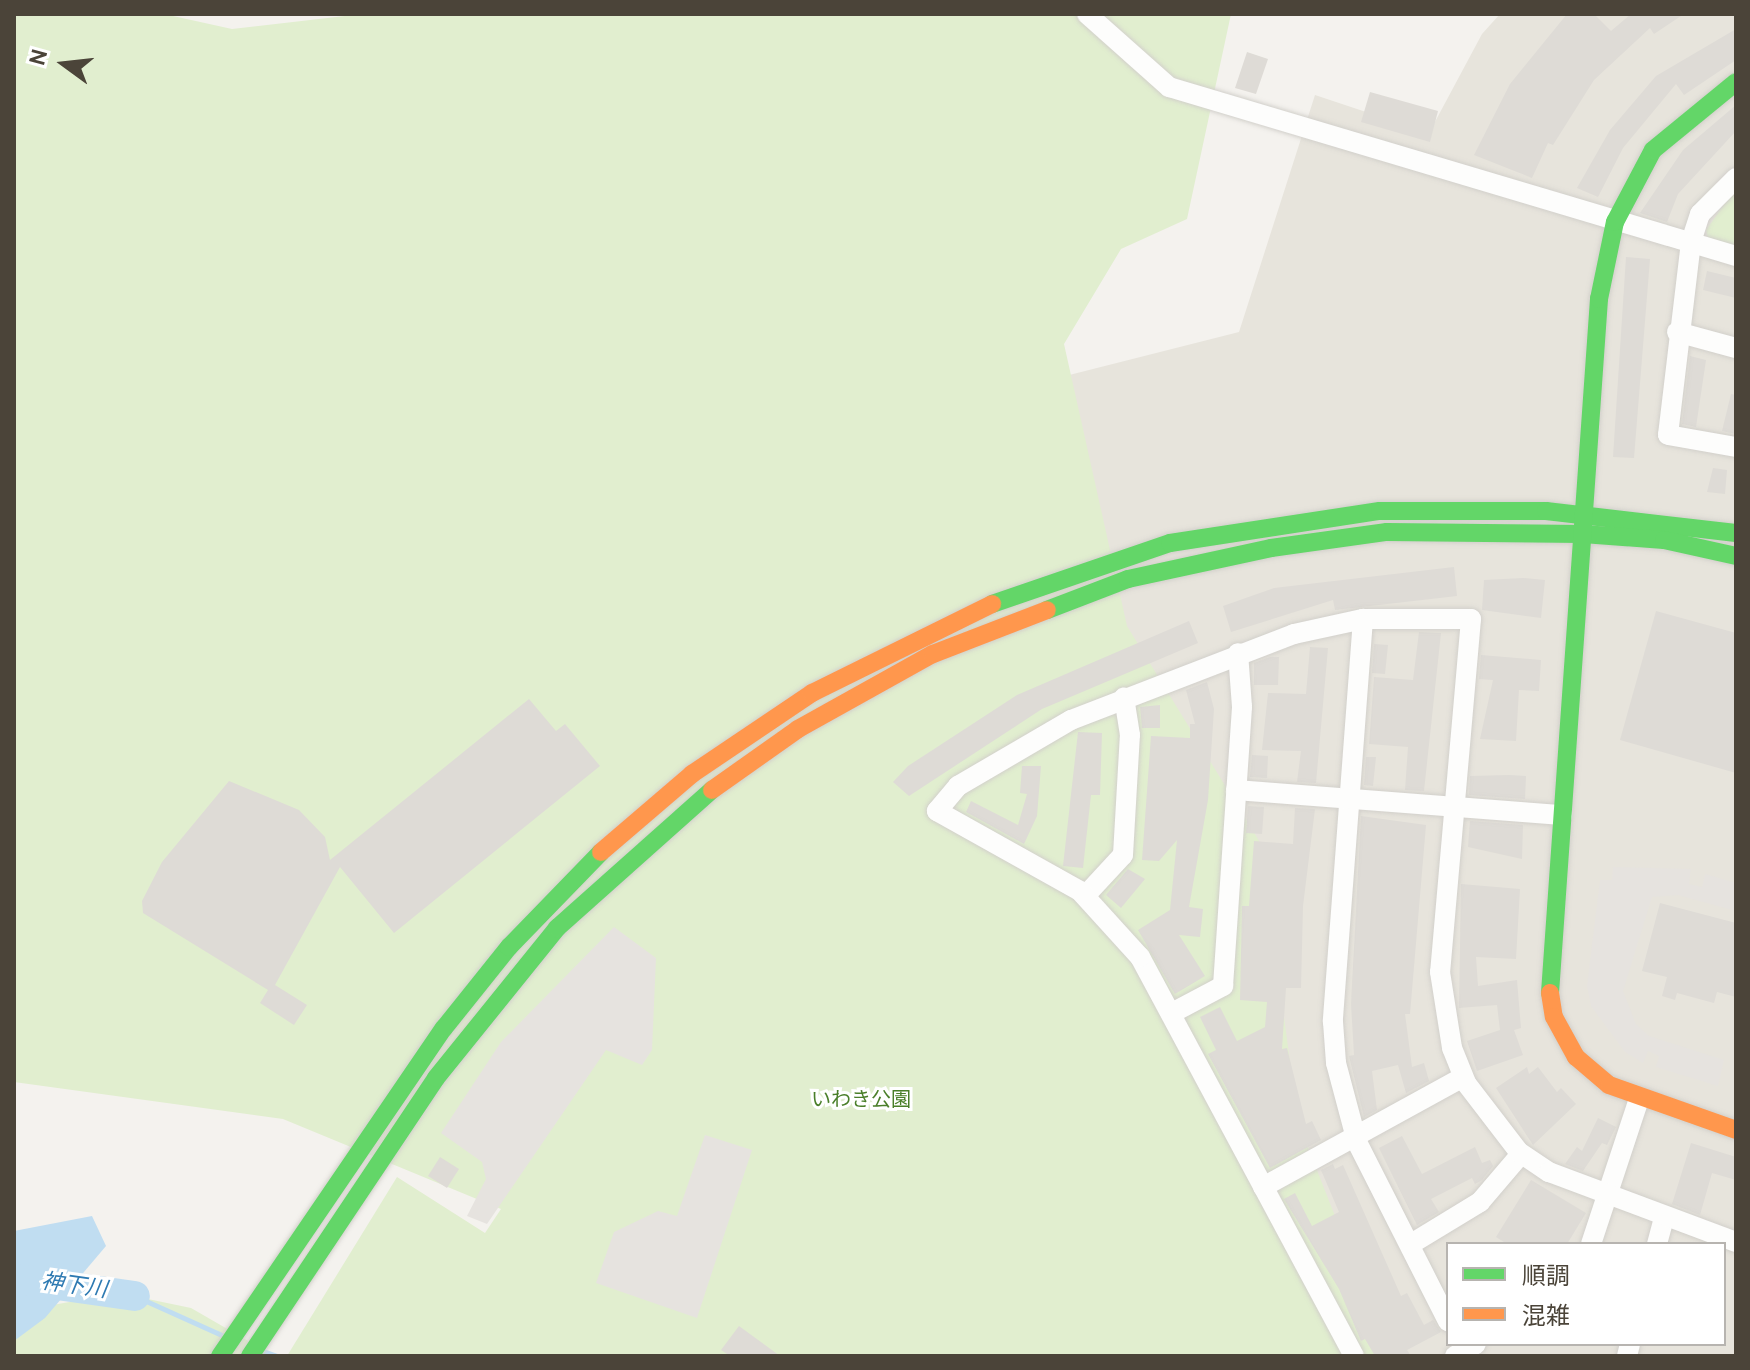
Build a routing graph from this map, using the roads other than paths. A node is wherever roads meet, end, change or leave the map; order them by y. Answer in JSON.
{"nodes":[{"id":1,"x":1087,"y":14,"type":"edge"},
{"id":2,"x":1736,"y":82,"type":"edge"},
{"id":3,"x":1736,"y":178,"type":"edge"},
{"id":4,"x":1615,"y":222,"type":"junction"},
{"id":5,"x":1691,"y":242,"type":"junction"},
{"id":6,"x":1736,"y":256,"type":"edge"},
{"id":7,"x":1677,"y":332,"type":"junction"},
{"id":8,"x":1736,"y":348,"type":"edge"},
{"id":9,"x":1736,"y":447,"type":"edge"},
{"id":10,"x":1584,"y":512,"type":"junction"},
{"id":11,"x":1736,"y":533,"type":"edge"},
{"id":12,"x":1583,"y":534,"type":"junction"},
{"id":13,"x":1736,"y":556,"type":"edge"},
{"id":14,"x":1363,"y":619,"type":"junction"},
{"id":15,"x":1238,"y":653,"type":"junction"},
{"id":16,"x":1124,"y":697,"type":"junction"},
{"id":17,"x":692,"y":774,"type":"junction"},
{"id":18,"x":1236,"y":790,"type":"junction"},
{"id":19,"x":708,"y":793,"type":"junction"},
{"id":20,"x":1349,"y":797,"type":"junction"},
{"id":21,"x":1455,"y":806,"type":"junction"},
{"id":22,"x":1562,"y":815,"type":"junction"},
{"id":23,"x":1085,"y":896,"type":"junction"},
{"id":24,"x":1172,"y":1013,"type":"junction"},
{"id":25,"x":1463,"y":1077,"type":"junction"},
{"id":26,"x":1639,"y":1099,"type":"junction"},
{"id":27,"x":1736,"y":1130,"type":"edge"},
{"id":28,"x":1355,"y":1137,"type":"junction"},
{"id":29,"x":1521,"y":1154,"type":"junction"},
{"id":30,"x":1263,"y":1187,"type":"junction"},
{"id":31,"x":1606,"y":1199,"type":"junction"},
{"id":32,"x":1664,"y":1217,"type":"junction"},
{"id":33,"x":1592,"y":1242,"type":"edge"},
{"id":34,"x":1658,"y":1242,"type":"edge"},
{"id":35,"x":1736,"y":1242,"type":"edge"},
{"id":36,"x":1411,"y":1244,"type":"junction"},
{"id":37,"x":1446,"y":1317,"type":"edge"},
{"id":38,"x":220,"y":1356,"type":"edge"},
{"id":39,"x":250,"y":1356,"type":"edge"},
{"id":40,"x":1354,"y":1356,"type":"edge"}],
"edges":[{"from":1,"to":4,"type":"street"},
{"from":2,"to":4,"type":"street"},
{"from":3,"to":5,"type":"street"},
{"from":4,"to":5,"type":"street"},
{"from":4,"to":10,"type":"street"},
{"from":5,"to":6,"type":"street"},
{"from":5,"to":7,"type":"street"},
{"from":7,"to":8,"type":"street"},
{"from":7,"to":9,"type":"street"},
{"from":10,"to":11,"type":"street"},
{"from":10,"to":12,"type":"street"},
{"from":10,"to":17,"type":"street"},
{"from":12,"to":13,"type":"street"},
{"from":12,"to":19,"type":"street"},
{"from":12,"to":22,"type":"street"},
{"from":14,"to":15,"type":"street"},
{"from":14,"to":20,"type":"street"},
{"from":14,"to":21,"type":"street"},
{"from":15,"to":16,"type":"street"},
{"from":15,"to":18,"type":"street"},
{"from":16,"to":23,"type":"street"},
{"from":16,"to":23,"type":"street"},
{"from":17,"to":19,"type":"street"},
{"from":17,"to":38,"type":"street"},
{"from":18,"to":20,"type":"street"},
{"from":18,"to":24,"type":"street"},
{"from":19,"to":39,"type":"street"},
{"from":20,"to":21,"type":"street"},
{"from":20,"to":28,"type":"street"},
{"from":21,"to":22,"type":"street"},
{"from":21,"to":25,"type":"street"},
{"from":22,"to":26,"type":"street"},
{"from":23,"to":24,"type":"street"},
{"from":24,"to":30,"type":"street"},
{"from":25,"to":28,"type":"street"},
{"from":25,"to":29,"type":"street"},
{"from":26,"to":27,"type":"street"},
{"from":26,"to":31,"type":"street"},
{"from":28,"to":30,"type":"street"},
{"from":28,"to":36,"type":"street"},
{"from":29,"to":31,"type":"street"},
{"from":29,"to":36,"type":"street"},
{"from":30,"to":40,"type":"street"},
{"from":31,"to":32,"type":"street"},
{"from":31,"to":33,"type":"street"},
{"from":32,"to":34,"type":"street"},
{"from":32,"to":35,"type":"street"},
{"from":36,"to":37,"type":"street"}]}
